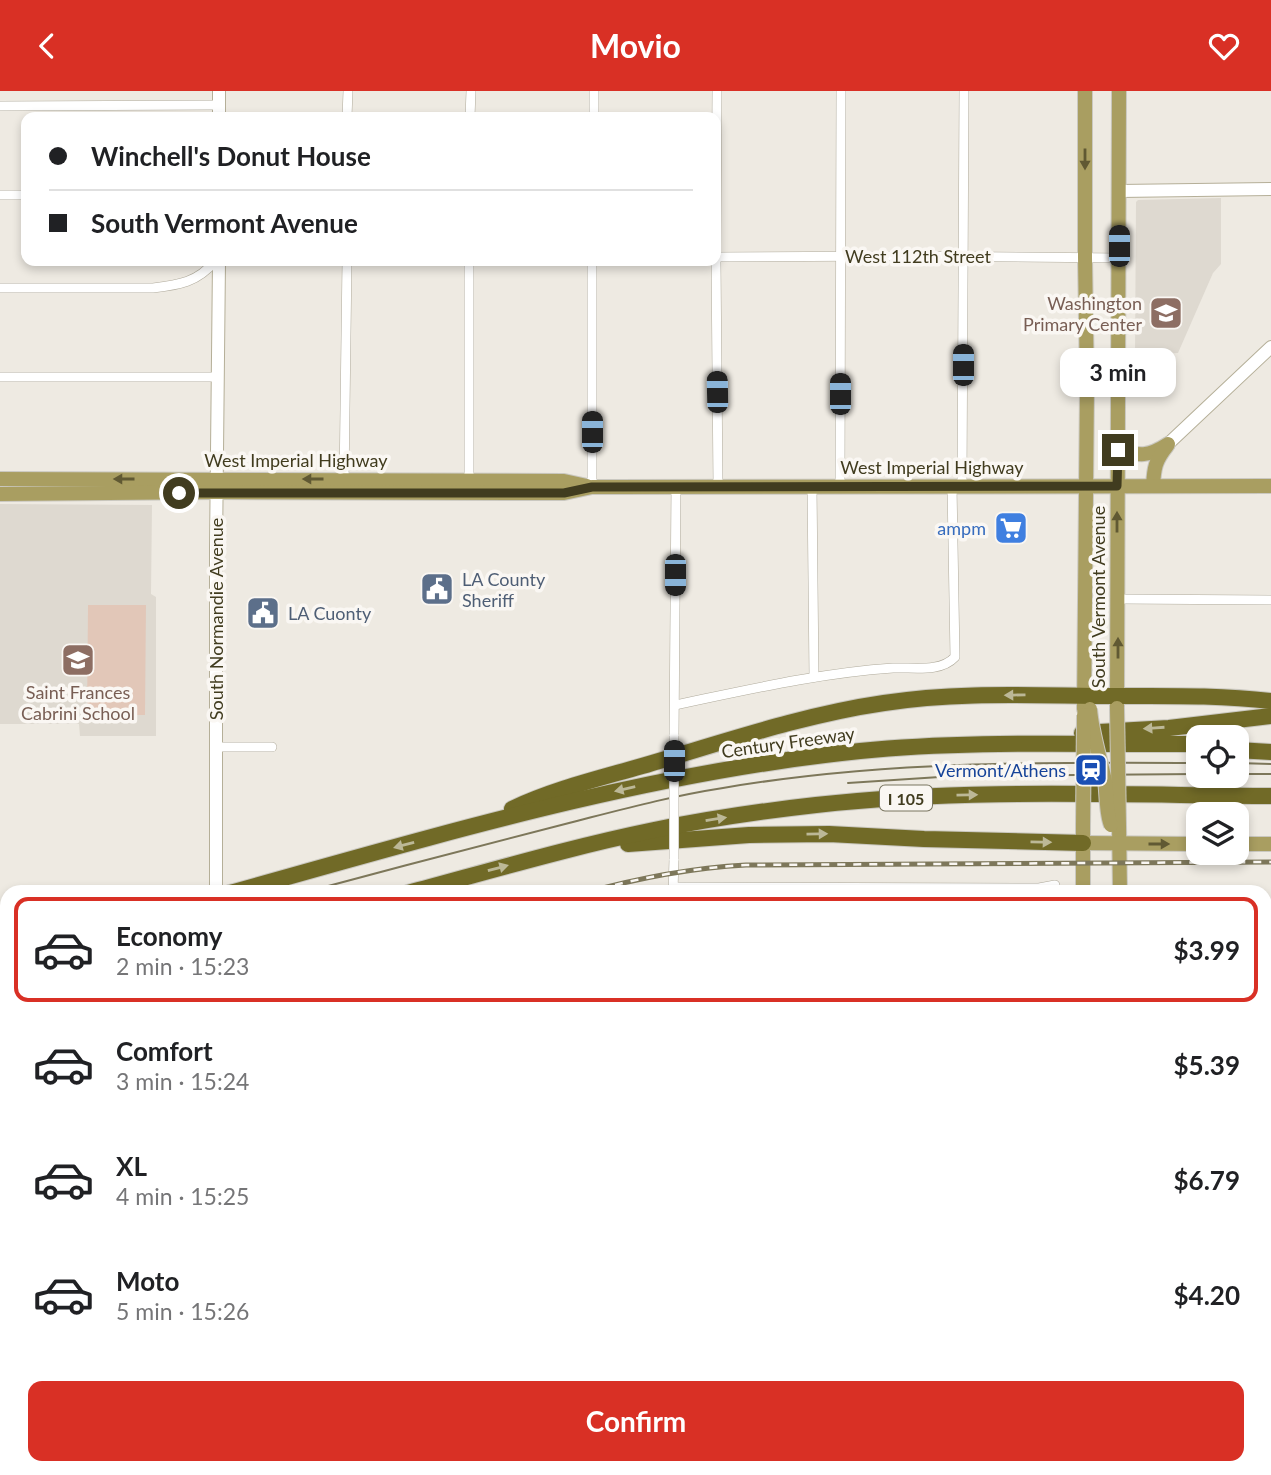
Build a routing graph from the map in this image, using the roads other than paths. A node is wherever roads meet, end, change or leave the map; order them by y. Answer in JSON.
{"nodes":[{"id":1,"x":219,"y":91,"type":"edge"},
{"id":2,"x":348,"y":91,"type":"edge"},
{"id":3,"x":471,"y":91,"type":"edge"},
{"id":4,"x":594,"y":91,"type":"edge"},
{"id":5,"x":717,"y":91,"type":"edge"},
{"id":6,"x":841,"y":91,"type":"edge"},
{"id":7,"x":964,"y":91,"type":"edge"},
{"id":8,"x":1085,"y":91,"type":"edge"},
{"id":9,"x":1119,"y":91,"type":"edge"},
{"id":10,"x":0,"y":106,"type":"edge"},
{"id":11,"x":219,"y":111,"type":"edge"},
{"id":12,"x":348,"y":112,"type":"edge"},
{"id":13,"x":470,"y":112,"type":"edge"},
{"id":14,"x":594,"y":112,"type":"edge"},
{"id":15,"x":717,"y":112,"type":"edge"},
{"id":16,"x":1271,"y":189,"type":"edge"},
{"id":17,"x":1119,"y":191,"type":"junction"},
{"id":18,"x":0,"y":195,"type":"edge"},
{"id":19,"x":21,"y":195,"type":"edge"},
{"id":20,"x":840,"y":256,"type":"junction"},
{"id":21,"x":962,"y":256,"type":"junction"},
{"id":22,"x":1085,"y":257,"type":"junction"},
{"id":23,"x":1119,"y":258,"type":"junction"},
{"id":24,"x":721,"y":259,"type":"edge"},
{"id":25,"x":212,"y":266,"type":"edge"},
{"id":26,"x":217,"y":266,"type":"edge"},
{"id":27,"x":347,"y":266,"type":"edge"},
{"id":28,"x":469,"y":266,"type":"edge"},
{"id":29,"x":592,"y":266,"type":"edge"},
{"id":30,"x":716,"y":266,"type":"edge"},
{"id":31,"x":0,"y":288,"type":"edge"},
{"id":32,"x":1271,"y":347,"type":"edge"},
{"id":33,"x":0,"y":377,"type":"edge"},
{"id":34,"x":218,"y":377,"type":"junction"},
{"id":35,"x":1168,"y":444,"type":"junction"},
{"id":36,"x":1118,"y":450,"type":"junction"},
{"id":37,"x":0,"y":479,"type":"edge"},
{"id":38,"x":564,"y":481,"type":"junction"},
{"id":39,"x":216,"y":486,"type":"junction"},
{"id":40,"x":344,"y":486,"type":"junction"},
{"id":41,"x":676,"y":486,"type":"junction"},
{"id":42,"x":718,"y":486,"type":"junction"},
{"id":43,"x":813,"y":486,"type":"junction"},
{"id":44,"x":840,"y":486,"type":"junction"},
{"id":45,"x":957,"y":486,"type":"junction"},
{"id":46,"x":1086,"y":486,"type":"junction"},
{"id":47,"x":1117,"y":486,"type":"junction"},
{"id":48,"x":1153,"y":486,"type":"junction"},
{"id":49,"x":1271,"y":486,"type":"edge"},
{"id":50,"x":469,"y":487,"type":"junction"},
{"id":51,"x":592,"y":487,"type":"junction"},
{"id":52,"x":490,"y":493,"type":"junction"},
{"id":53,"x":0,"y":494,"type":"edge"},
{"id":54,"x":1118,"y":599,"type":"junction"},
{"id":55,"x":1271,"y":600,"type":"edge"},
{"id":56,"x":814,"y":677,"type":"junction"},
{"id":57,"x":1263,"y":700,"type":"edge"},
{"id":58,"x":1117,"y":702,"type":"junction"},
{"id":59,"x":1086,"y":704,"type":"junction"},
{"id":60,"x":675,"y":705,"type":"junction"},
{"id":61,"x":1271,"y":716,"type":"edge"},
{"id":62,"x":1271,"y":743,"type":"edge"},
{"id":63,"x":1249,"y":744,"type":"edge"},
{"id":64,"x":1186,"y":746,"type":"edge"},
{"id":65,"x":217,"y":747,"type":"junction"},
{"id":66,"x":272,"y":747,"type":"dead end"},
{"id":67,"x":861,"y":751,"type":"junction"},
{"id":68,"x":1249,"y":751,"type":"edge"},
{"id":69,"x":1271,"y":752,"type":"edge"},
{"id":70,"x":1271,"y":793,"type":"edge"},
{"id":71,"x":481,"y":824,"type":"junction"},
{"id":72,"x":1115,"y":825,"type":"junction"},
{"id":73,"x":1083,"y":843,"type":"junction"},
{"id":74,"x":1120,"y":844,"type":"junction"},
{"id":75,"x":1186,"y":844,"type":"edge"},
{"id":76,"x":1249,"y":844,"type":"edge"},
{"id":77,"x":1271,"y":844,"type":"edge"},
{"id":78,"x":577,"y":847,"type":"junction"},
{"id":79,"x":216,"y":885,"type":"edge"},
{"id":80,"x":259,"y":885,"type":"edge"},
{"id":81,"x":437,"y":885,"type":"edge"},
{"id":82,"x":673,"y":885,"type":"edge"},
{"id":83,"x":1083,"y":885,"type":"edge"},
{"id":84,"x":1120,"y":885,"type":"edge"}],
"edges":[{"from":1,"to":11,"type":"main road"},
{"from":2,"to":12,"type":"street"},
{"from":3,"to":13,"type":"street"},
{"from":4,"to":14,"type":"street"},
{"from":5,"to":15,"type":"street"},
{"from":6,"to":20,"type":"street"},
{"from":7,"to":21,"type":"street"},
{"from":8,"to":22,"type":"main road","name":"South Vermont Avenue","one_way":true},
{"from":9,"to":17,"type":"main road","name":"South Vermont Avenue"},
{"from":10,"to":11,"type":"street"},
{"from":16,"to":17,"type":"main road"},
{"from":17,"to":23,"type":"main road","name":"South Vermont Avenue"},
{"from":18,"to":19,"type":"street"},
{"from":20,"to":21,"type":"street","name":"West 112th Street"},
{"from":20,"to":24,"type":"street","name":"West 112th Street"},
{"from":20,"to":44,"type":"street"},
{"from":21,"to":22,"type":"street","name":"West 112th Street"},
{"from":21,"to":45,"type":"street"},
{"from":22,"to":23,"type":"street","name":"West 112th Street"},
{"from":22,"to":46,"type":"main road","name":"South Vermont Avenue"},
{"from":23,"to":36,"type":"main road","name":"South Vermont Avenue"},
{"from":25,"to":31,"type":"street"},
{"from":26,"to":34,"type":"main road","name":"South Normandie Avenue"},
{"from":27,"to":40,"type":"street"},
{"from":28,"to":50,"type":"street"},
{"from":29,"to":51,"type":"street"},
{"from":30,"to":42,"type":"street"},
{"from":32,"to":35,"type":"main road"},
{"from":33,"to":34,"type":"street"},
{"from":34,"to":39,"type":"main road","name":"South Normandie Avenue"},
{"from":35,"to":36,"type":"main road"},
{"from":35,"to":48,"type":"main road"},
{"from":36,"to":47,"type":"main road","name":"South Vermont Avenue"},
{"from":39,"to":37,"type":"main road","name":"West Imperial Highway","one_way":true},
{"from":38,"to":50,"type":"main road","name":"West Imperial Highway"},
{"from":38,"to":51,"type":"main road","name":"West Imperial Highway"},
{"from":38,"to":52,"type":"main road"},
{"from":39,"to":40,"type":"main road","name":"West Imperial Highway"},
{"from":39,"to":53,"type":"main road","name":"West Imperial Highway"},
{"from":39,"to":65,"type":"main road","name":"South Normandie Avenue"},
{"from":40,"to":50,"type":"main road","name":"West Imperial Highway"},
{"from":41,"to":42,"type":"main road","name":"West Imperial Highway"},
{"from":41,"to":51,"type":"main road","name":"West Imperial Highway"},
{"from":41,"to":60,"type":"street"},
{"from":42,"to":43,"type":"main road","name":"West Imperial Highway"},
{"from":43,"to":44,"type":"main road","name":"West Imperial Highway"},
{"from":43,"to":56,"type":"street"},
{"from":44,"to":45,"type":"main road","name":"West Imperial Highway"},
{"from":45,"to":46,"type":"main road","name":"West Imperial Highway"},
{"from":45,"to":56,"type":"street"},
{"from":46,"to":47,"type":"main road","name":"West Imperial Highway"},
{"from":46,"to":59,"type":"main road","name":"South Vermont Avenue"},
{"from":47,"to":48,"type":"main road","name":"West Imperial Highway"},
{"from":54,"to":47,"type":"main road","name":"South Vermont Avenue","one_way":true},
{"from":48,"to":49,"type":"main road","name":"West Imperial Highway"},
{"from":50,"to":52,"type":"main road","name":"West Imperial Highway"},
{"from":51,"to":52,"type":"main road","name":"West Imperial Highway"},
{"from":54,"to":55,"type":"street"},
{"from":58,"to":54,"type":"main road","name":"South Vermont Avenue","one_way":true},
{"from":56,"to":60,"type":"street"},
{"from":57,"to":58,"type":"highway"},
{"from":58,"to":59,"type":"highway"},
{"from":58,"to":72,"type":"main road","name":"South Vermont Avenue","bridge":true},
{"from":59,"to":71,"type":"highway","one_way":true},
{"from":59,"to":72,"type":"main road","bridge":true},
{"from":59,"to":73,"type":"main road","name":"South Vermont Avenue","bridge":true},
{"from":60,"to":82,"type":"street","bridge":true},
{"from":61,"to":67,"type":"highway","one_way":true},
{"from":62,"to":63,"type":"highway"},
{"from":64,"to":67,"type":"highway","name":"Century Freeway"},
{"from":65,"to":66,"type":"street"},
{"from":65,"to":79,"type":"main road","name":"South Normandie Avenue"},
{"from":67,"to":71,"type":"highway","name":"Century Freeway","one_way":true},
{"from":68,"to":69,"type":"highway"},
{"from":78,"to":70,"type":"highway","number":"I 105","one_way":true},
{"from":71,"to":80,"type":"highway","name":"Century Freeway","one_way":true},
{"from":72,"to":74,"type":"main road","name":"South Vermont Avenue"},
{"from":73,"to":74,"type":"main road"},
{"from":78,"to":73,"type":"highway","one_way":true},
{"from":73,"to":83,"type":"main road","name":"South Vermont Avenue"},
{"from":74,"to":75,"type":"main road","one_way":true},
{"from":74,"to":84,"type":"main road","name":"South Vermont Avenue"},
{"from":76,"to":77,"type":"main road"},
{"from":81,"to":78,"type":"highway","number":"I 105","one_way":true}]}
